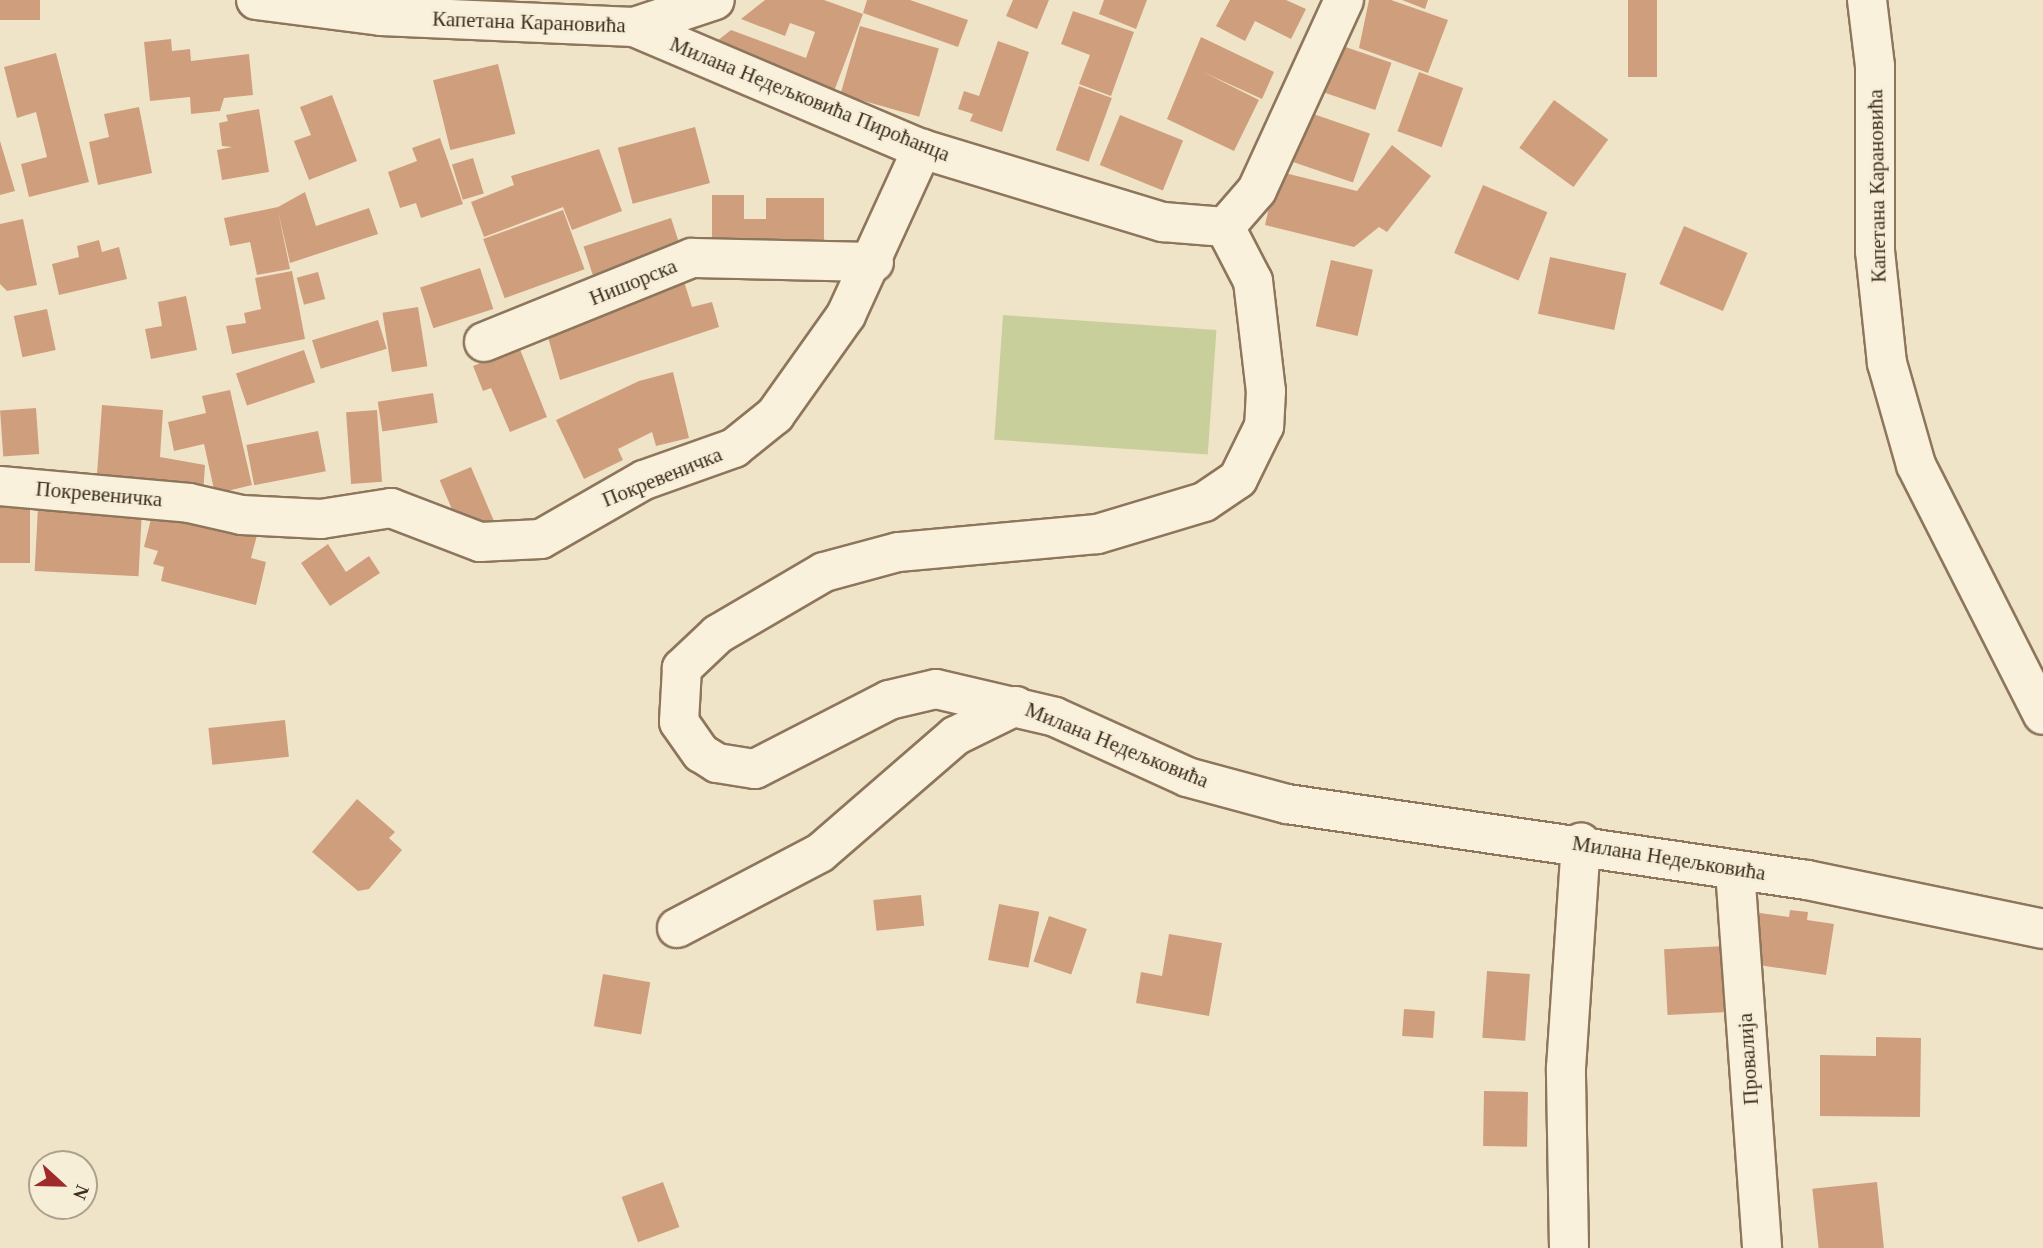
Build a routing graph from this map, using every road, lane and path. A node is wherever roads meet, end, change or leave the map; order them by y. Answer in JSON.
{"nodes":[{"id":1,"x":256,"y":0,"type":"edge"},
{"id":2,"x":715,"y":0,"type":"edge"},
{"id":3,"x":1344,"y":0,"type":"edge"},
{"id":4,"x":1867,"y":0,"type":"edge"},
{"id":5,"x":634,"y":27,"type":"junction"},
{"id":6,"x":922,"y":149,"type":"junction"},
{"id":7,"x":1224,"y":227,"type":"junction"},
{"id":8,"x":874,"y":262,"type":"junction"},
{"id":9,"x":484,"y":342,"type":"dead end"},
{"id":10,"x":0,"y":486,"type":"edge"},
{"id":11,"x":1016,"y":706,"type":"junction"},
{"id":12,"x":2043,"y":715,"type":"edge"},
{"id":13,"x":1581,"y":842,"type":"junction"},
{"id":14,"x":1735,"y":870,"type":"junction"},
{"id":15,"x":677,"y":929,"type":"dead end"},
{"id":16,"x":2043,"y":929,"type":"edge"},
{"id":17,"x":1569,"y":1248,"type":"edge"},
{"id":18,"x":1762,"y":1248,"type":"edge"}],
"edges":[{"from":1,"to":5,"type":"street","name":"Капетана Карановића"},
{"from":2,"to":5,"type":"street","name":"Капетана Карановића"},
{"from":3,"to":7,"type":"street"},
{"from":4,"to":12,"type":"street","name":"Капетана Карановића"},
{"from":5,"to":6,"type":"street","name":"Милана Недељковића Пироћанца"},
{"from":6,"to":7,"type":"street","name":"Милана Недељковића Пироћанца"},
{"from":6,"to":8,"type":"street","name":"Покревеничка"},
{"from":7,"to":11,"type":"street","name":"Милана Недељковића"},
{"from":8,"to":9,"type":"street","name":"Нишорска"},
{"from":8,"to":10,"type":"street","name":"Покревеничка"},
{"from":11,"to":13,"type":"street","name":"Милана Недељковића"},
{"from":11,"to":15,"type":"street"},
{"from":13,"to":14,"type":"street","name":"Милана Недељковића"},
{"from":13,"to":17,"type":"street"},
{"from":14,"to":16,"type":"street","name":"Милана Недељковића"},
{"from":14,"to":18,"type":"street","name":"Провалија"}]}
